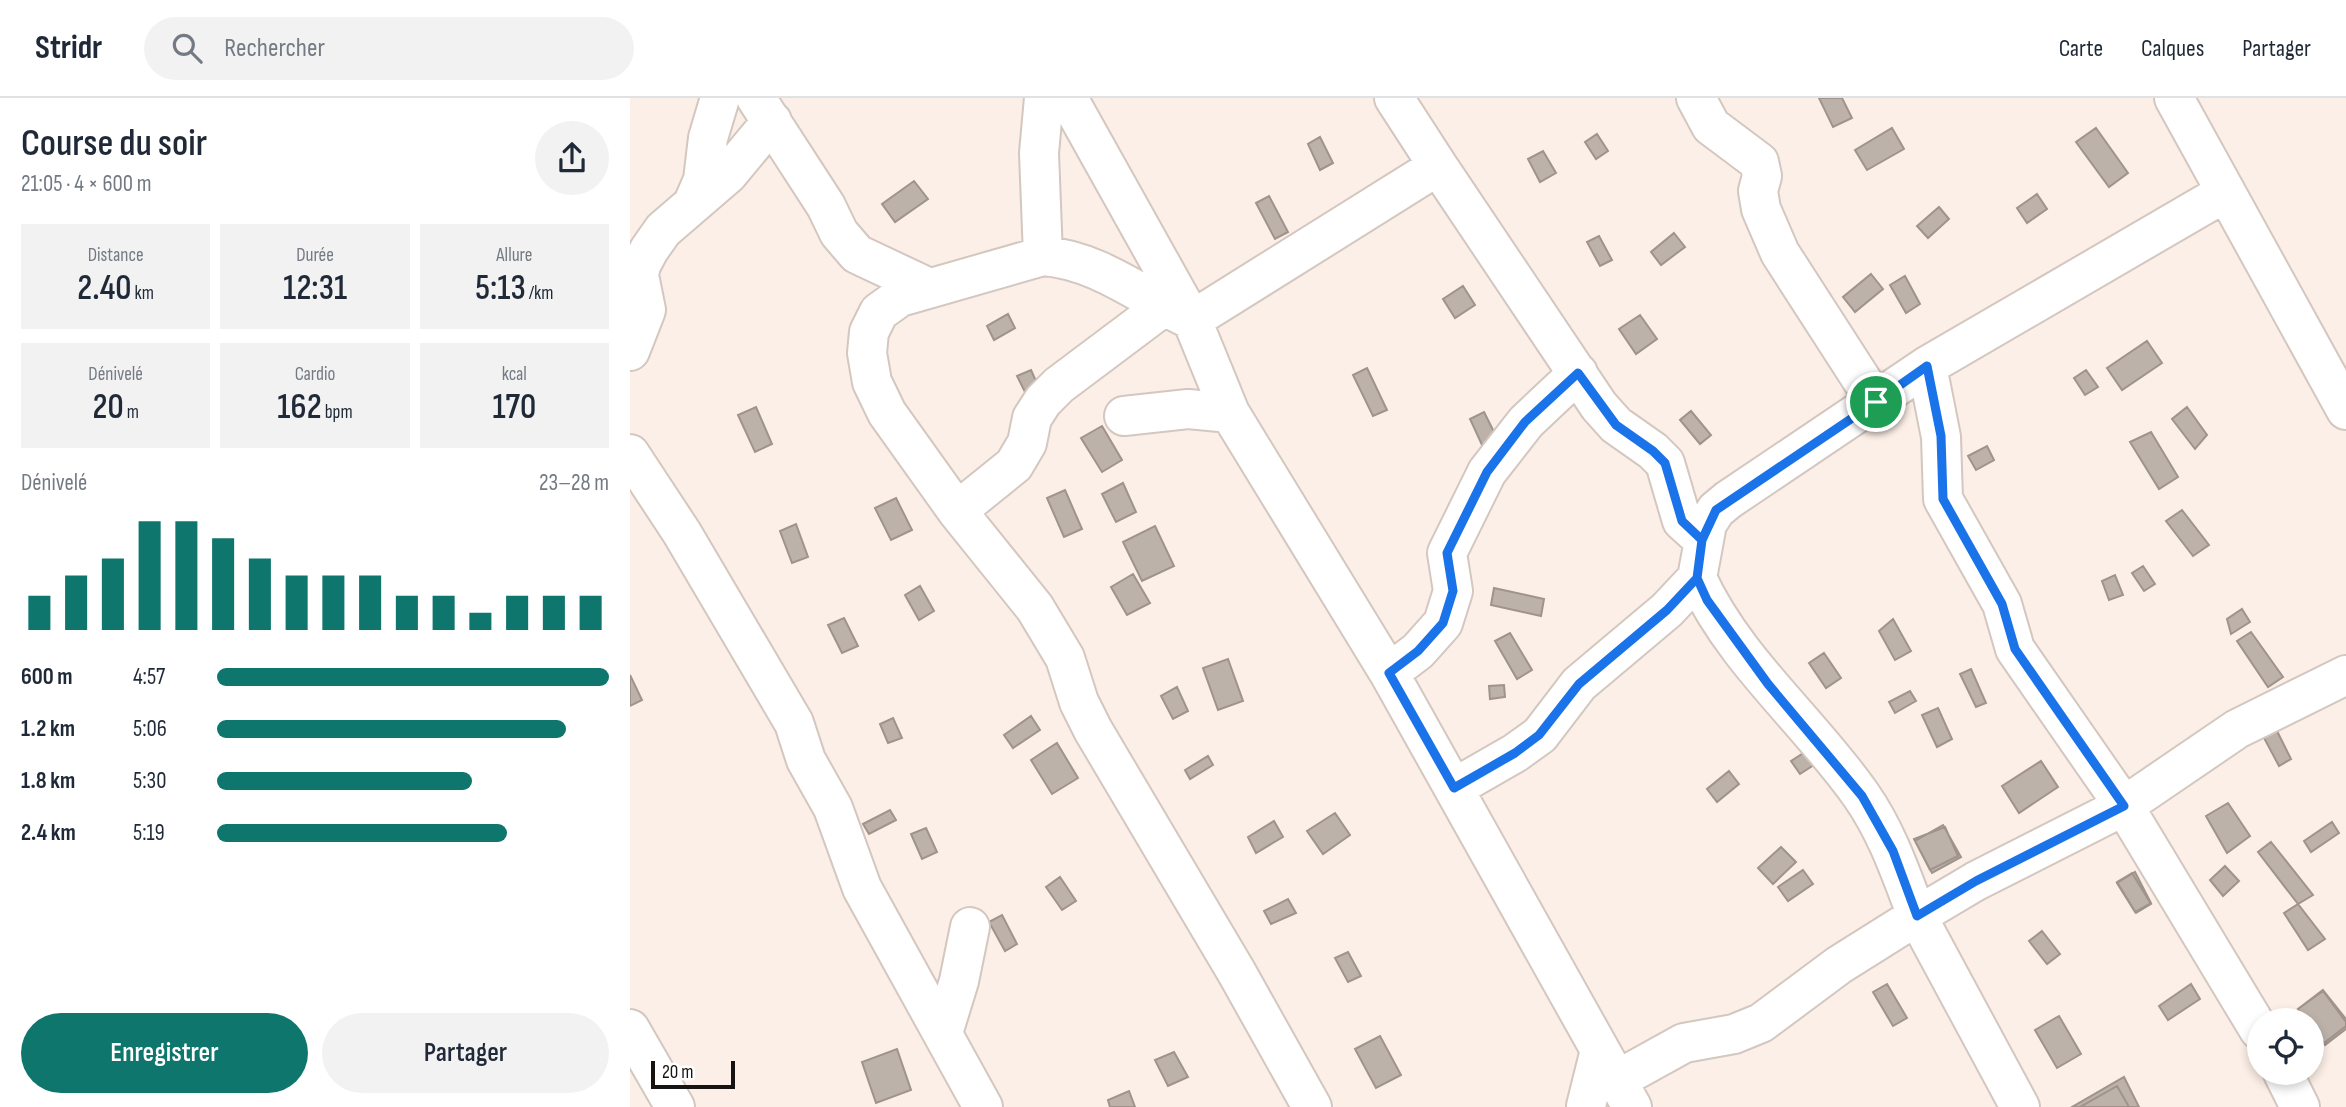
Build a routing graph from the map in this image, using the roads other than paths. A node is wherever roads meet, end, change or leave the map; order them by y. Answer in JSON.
{"nodes":[{"id":1,"x":720,"y":98,"type":"edge"},
{"id":2,"x":1044,"y":98,"type":"edge"},
{"id":3,"x":1068,"y":98,"type":"edge"},
{"id":4,"x":1394,"y":98,"type":"edge"},
{"id":5,"x":1696,"y":98,"type":"edge"},
{"id":6,"x":2174,"y":98,"type":"edge"},
{"id":7,"x":764,"y":109,"type":"edge"},
{"id":8,"x":1438,"y":166,"type":"junction"},
{"id":9,"x":2226,"y":192,"type":"junction"},
{"id":10,"x":692,"y":204,"type":"junction"},
{"id":11,"x":1043,"y":256,"type":"junction"},
{"id":12,"x":927,"y":287,"type":"junction"},
{"id":13,"x":1157,"y":311,"type":"junction"},
{"id":14,"x":630,"y":351,"type":"edge"},
{"id":15,"x":1927,"y":366,"type":"junction"},
{"id":16,"x":1578,"y":373,"type":"junction"},
{"id":17,"x":1876,"y":402,"type":"junction"},
{"id":18,"x":2346,"y":411,"type":"edge"},
{"id":19,"x":1230,"y":413,"type":"junction"},
{"id":20,"x":1124,"y":416,"type":"dead end"},
{"id":21,"x":630,"y":454,"type":"edge"},
{"id":22,"x":957,"y":511,"type":"junction"},
{"id":23,"x":1702,"y":540,"type":"junction"},
{"id":24,"x":1697,"y":578,"type":"junction"},
{"id":25,"x":1389,"y":673,"type":"junction"},
{"id":26,"x":2346,"y":675,"type":"edge"},
{"id":27,"x":1454,"y":788,"type":"junction"},
{"id":28,"x":2124,"y":806,"type":"junction"},
{"id":29,"x":1917,"y":916,"type":"junction"},
{"id":30,"x":970,"y":927,"type":"dead end"},
{"id":31,"x":2247,"y":1010,"type":"edge"},
{"id":32,"x":630,"y":1029,"type":"edge"},
{"id":33,"x":943,"y":1033,"type":"junction"},
{"id":34,"x":1618,"y":1082,"type":"edge"},
{"id":35,"x":2289,"y":1085,"type":"edge"},
{"id":36,"x":675,"y":1107,"type":"edge"},
{"id":37,"x":983,"y":1107,"type":"edge"},
{"id":38,"x":1312,"y":1107,"type":"edge"},
{"id":39,"x":1585,"y":1107,"type":"edge"},
{"id":40,"x":2020,"y":1107,"type":"edge"},
{"id":41,"x":2300,"y":1107,"type":"edge"}],
"edges":[{"from":1,"to":10,"type":"street"},
{"from":2,"to":11,"type":"street"},
{"from":3,"to":13,"type":"street"},
{"from":4,"to":8,"type":"street"},
{"from":5,"to":17,"type":"street"},
{"from":6,"to":9,"type":"street"},
{"from":7,"to":10,"type":"street"},
{"from":7,"to":12,"type":"street"},
{"from":8,"to":13,"type":"street"},
{"from":8,"to":16,"type":"street"},
{"from":9,"to":15,"type":"street"},
{"from":9,"to":18,"type":"street"},
{"from":10,"to":14,"type":"street"},
{"from":11,"to":12,"type":"street"},
{"from":11,"to":13,"type":"street"},
{"from":12,"to":22,"type":"street"},
{"from":13,"to":19,"type":"street"},
{"from":13,"to":22,"type":"street"},
{"from":15,"to":17,"type":"street"},
{"from":15,"to":28,"type":"street"},
{"from":16,"to":23,"type":"street"},
{"from":16,"to":25,"type":"street"},
{"from":17,"to":23,"type":"street"},
{"from":19,"to":20,"type":"street"},
{"from":19,"to":25,"type":"street"},
{"from":21,"to":33,"type":"street"},
{"from":22,"to":38,"type":"street"},
{"from":23,"to":24,"type":"street"},
{"from":24,"to":27,"type":"street"},
{"from":24,"to":29,"type":"street"},
{"from":25,"to":27,"type":"street"},
{"from":26,"to":28,"type":"street"},
{"from":27,"to":34,"type":"street"},
{"from":28,"to":29,"type":"street"},
{"from":28,"to":31,"type":"street"},
{"from":29,"to":34,"type":"street"},
{"from":29,"to":40,"type":"street"},
{"from":30,"to":33,"type":"street"},
{"from":32,"to":36,"type":"street"},
{"from":33,"to":37,"type":"street"},
{"from":34,"to":39,"type":"street"},
{"from":35,"to":41,"type":"street"}]}
